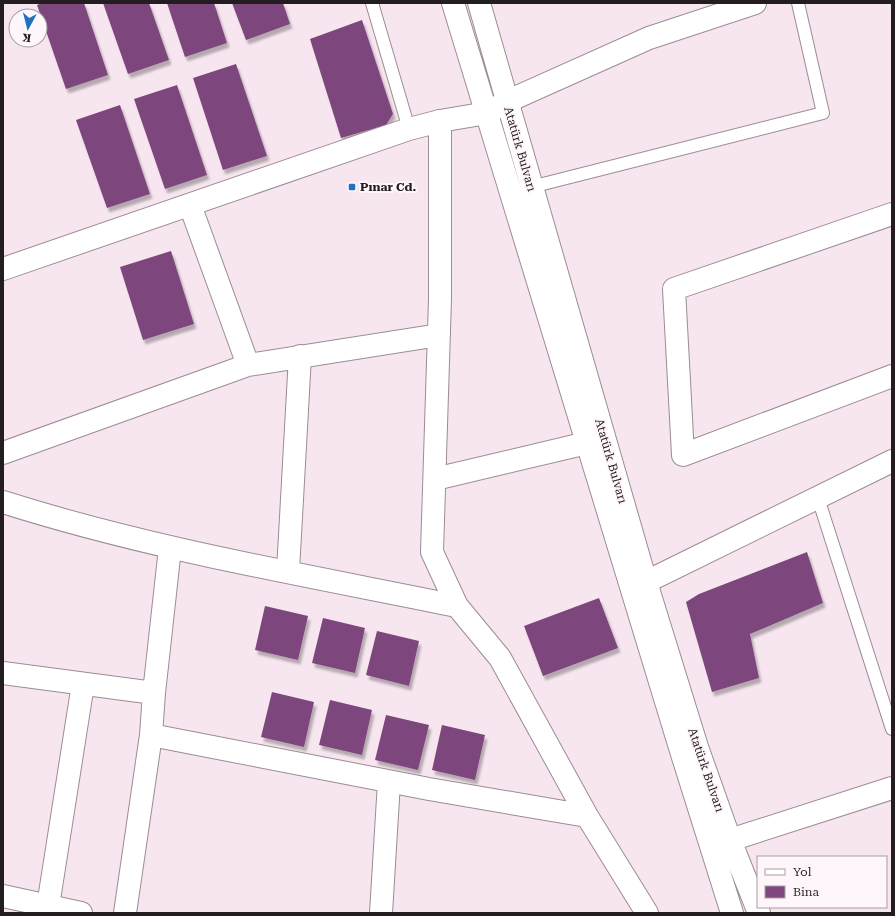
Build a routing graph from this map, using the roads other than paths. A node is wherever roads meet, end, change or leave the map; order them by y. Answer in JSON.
{"nodes":[{"id":1,"x":372,"y":3,"type":"edge"},
{"id":2,"x":453,"y":3,"type":"edge"},
{"id":3,"x":479,"y":3,"type":"edge"},
{"id":4,"x":755,"y":3,"type":"edge"},
{"id":5,"x":798,"y":3,"type":"edge"},
{"id":6,"x":506,"y":102,"type":"junction"},
{"id":7,"x":487,"y":113,"type":"junction"},
{"id":8,"x":440,"y":121,"type":"junction"},
{"id":9,"x":409,"y":130,"type":"junction"},
{"id":10,"x":531,"y":187,"type":"junction"},
{"id":11,"x":190,"y":204,"type":"junction"},
{"id":12,"x":892,"y":214,"type":"edge"},
{"id":13,"x":3,"y":269,"type":"edge"},
{"id":14,"x":439,"y":335,"type":"junction"},
{"id":15,"x":300,"y":356,"type":"junction"},
{"id":16,"x":248,"y":365,"type":"junction"},
{"id":17,"x":892,"y":376,"type":"edge"},
{"id":18,"x":587,"y":443,"type":"junction"},
{"id":19,"x":3,"y":453,"type":"edge"},
{"id":20,"x":892,"y":461,"type":"edge"},
{"id":21,"x":435,"y":479,"type":"junction"},
{"id":22,"x":818,"y":498,"type":"junction"},
{"id":23,"x":3,"y":502,"type":"edge"},
{"id":24,"x":170,"y":548,"type":"junction"},
{"id":25,"x":288,"y":571,"type":"junction"},
{"id":26,"x":646,"y":582,"type":"junction"},
{"id":27,"x":458,"y":606,"type":"junction"},
{"id":28,"x":3,"y":673,"type":"edge"},
{"id":29,"x":83,"y":684,"type":"junction"},
{"id":30,"x":154,"y":693,"type":"junction"},
{"id":31,"x":892,"y":729,"type":"edge"},
{"id":32,"x":151,"y":735,"type":"junction"},
{"id":33,"x":389,"y":782,"type":"junction"},
{"id":34,"x":892,"y":788,"type":"edge"},
{"id":35,"x":587,"y":816,"type":"junction"},
{"id":36,"x":730,"y":840,"type":"junction"},
{"id":37,"x":3,"y":896,"type":"edge"},
{"id":38,"x":48,"y":906,"type":"junction"},
{"id":39,"x":81,"y":913,"type":"edge"},
{"id":40,"x":125,"y":913,"type":"edge"},
{"id":41,"x":381,"y":913,"type":"edge"},
{"id":42,"x":647,"y":913,"type":"edge"},
{"id":43,"x":732,"y":913,"type":"edge"},
{"id":44,"x":758,"y":913,"type":"edge"}],
"edges":[{"from":1,"to":9,"type":"lane"},
{"from":2,"to":7,"type":"street","name":"Atatürk Bulvarı"},
{"from":3,"to":6,"type":"street","name":"Atatürk Bulvarı"},
{"from":4,"to":6,"type":"street"},
{"from":5,"to":10,"type":"lane"},
{"from":6,"to":7,"type":"street"},
{"from":6,"to":10,"type":"street","name":"Atatürk Bulvarı"},
{"from":7,"to":8,"type":"street"},
{"from":7,"to":18,"type":"street","name":"Atatürk Bulvarı"},
{"from":8,"to":9,"type":"street"},
{"from":8,"to":14,"type":"street"},
{"from":9,"to":11,"type":"street"},
{"from":10,"to":26,"type":"street","name":"Atatürk Bulvarı"},
{"from":11,"to":13,"type":"street"},
{"from":11,"to":16,"type":"street"},
{"from":12,"to":17,"type":"street"},
{"from":14,"to":15,"type":"street"},
{"from":14,"to":21,"type":"street"},
{"from":15,"to":16,"type":"street"},
{"from":15,"to":25,"type":"street"},
{"from":16,"to":19,"type":"street"},
{"from":18,"to":21,"type":"street"},
{"from":18,"to":43,"type":"street","name":"Atatürk Bulvarı"},
{"from":20,"to":22,"type":"street"},
{"from":21,"to":27,"type":"street"},
{"from":22,"to":26,"type":"street"},
{"from":22,"to":31,"type":"lane"},
{"from":23,"to":24,"type":"street"},
{"from":24,"to":25,"type":"street"},
{"from":24,"to":30,"type":"street"},
{"from":25,"to":27,"type":"street"},
{"from":26,"to":36,"type":"street","name":"Atatürk Bulvarı"},
{"from":27,"to":35,"type":"street"},
{"from":28,"to":29,"type":"street"},
{"from":29,"to":30,"type":"street"},
{"from":29,"to":38,"type":"street"},
{"from":30,"to":32,"type":"street"},
{"from":32,"to":33,"type":"street"},
{"from":32,"to":40,"type":"street"},
{"from":33,"to":35,"type":"street"},
{"from":33,"to":41,"type":"street"},
{"from":34,"to":36,"type":"street"},
{"from":35,"to":42,"type":"street"},
{"from":36,"to":44,"type":"street","name":"Atatürk Bulvarı"},
{"from":37,"to":38,"type":"street"},
{"from":38,"to":39,"type":"street"}]}
